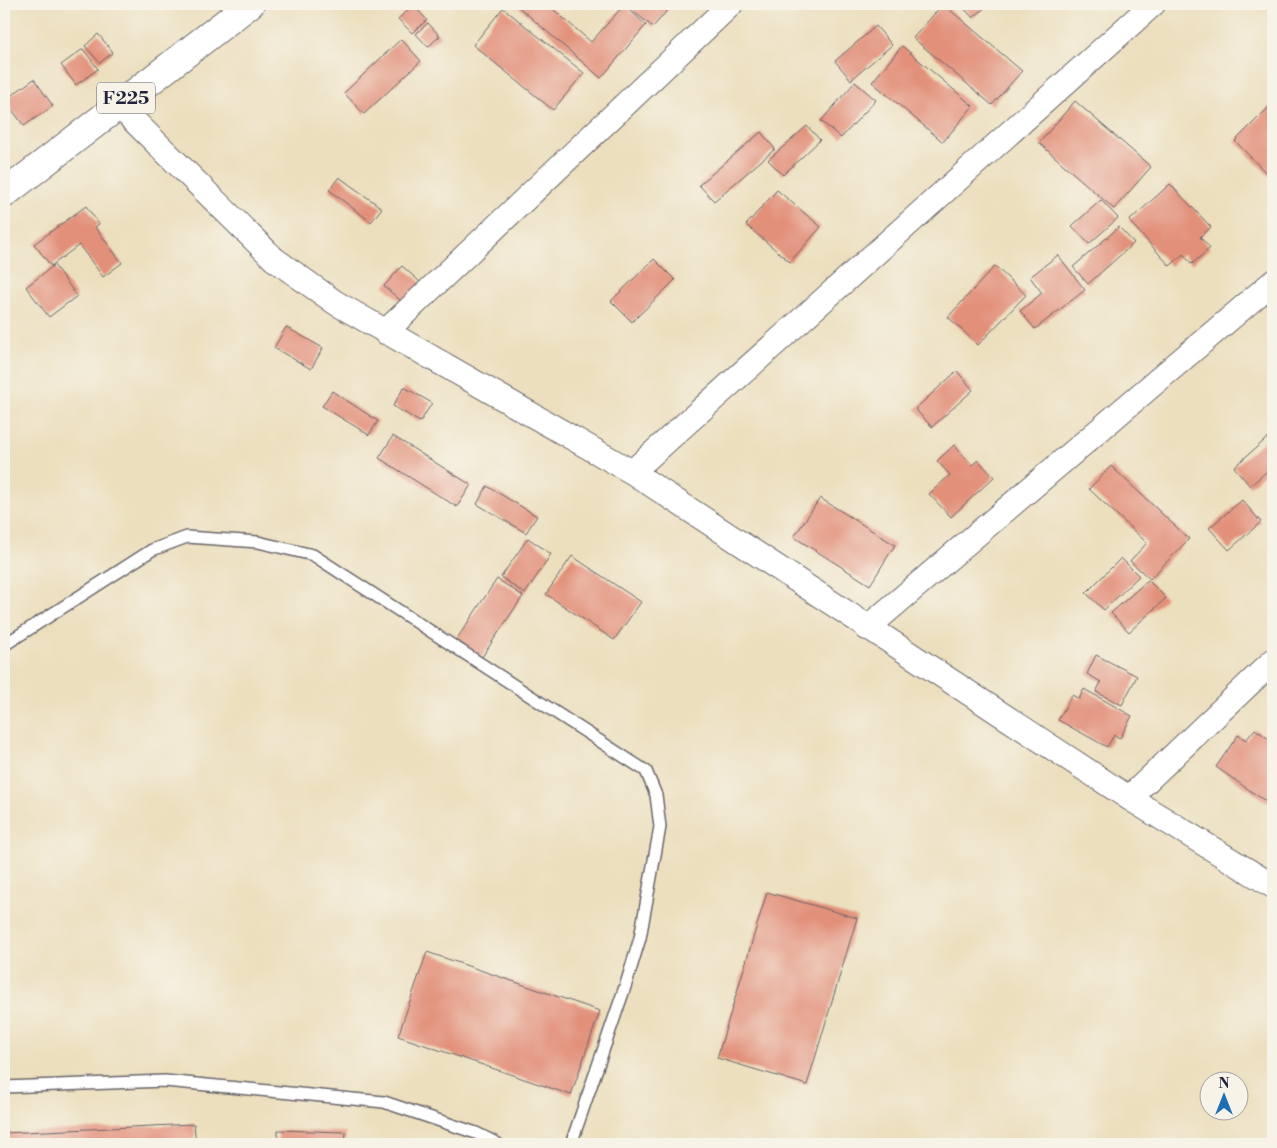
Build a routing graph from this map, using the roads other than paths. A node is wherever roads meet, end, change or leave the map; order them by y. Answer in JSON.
{"nodes":[{"id":1,"x":250,"y":4,"type":"edge"},
{"id":2,"x":732,"y":4,"type":"edge"},
{"id":3,"x":1153,"y":4,"type":"edge"},
{"id":4,"x":118,"y":105,"type":"junction"},
{"id":5,"x":4,"y":194,"type":"edge"},
{"id":6,"x":1273,"y":282,"type":"edge"},
{"id":7,"x":385,"y":332,"type":"junction"},
{"id":8,"x":632,"y":472,"type":"junction"},
{"id":9,"x":867,"y":628,"type":"junction"},
{"id":10,"x":4,"y":646,"type":"edge"},
{"id":11,"x":1273,"y":661,"type":"edge"},
{"id":12,"x":1129,"y":798,"type":"junction"},
{"id":13,"x":1273,"y":886,"type":"edge"},
{"id":14,"x":4,"y":1087,"type":"edge"},
{"id":15,"x":498,"y":1144,"type":"edge"},
{"id":16,"x":571,"y":1144,"type":"edge"}],
"edges":[{"from":1,"to":4,"type":"main road","number":"F225"},
{"from":2,"to":7,"type":"street"},
{"from":3,"to":8,"type":"street"},
{"from":4,"to":5,"type":"main road","number":"F225"},
{"from":4,"to":7,"type":"street"},
{"from":6,"to":9,"type":"street"},
{"from":7,"to":8,"type":"street"},
{"from":8,"to":9,"type":"street"},
{"from":9,"to":12,"type":"street"},
{"from":10,"to":16,"type":"lane"},
{"from":11,"to":12,"type":"street"},
{"from":12,"to":13,"type":"street"},
{"from":14,"to":15,"type":"lane"}]}
